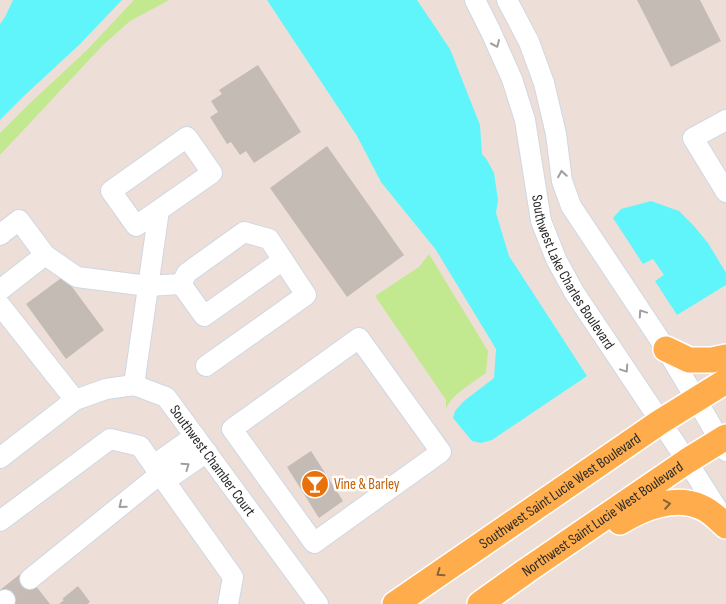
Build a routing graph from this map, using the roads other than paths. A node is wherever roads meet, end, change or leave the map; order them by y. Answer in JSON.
{"nodes":[{"id":1,"x":475,"y":0,"type":"edge"},
{"id":2,"x":507,"y":0,"type":"edge"},
{"id":3,"x":726,"y":120,"type":"edge"},
{"id":4,"x":726,"y":192,"type":"edge"},
{"id":5,"x":159,"y":210,"type":"junction"},
{"id":6,"x":0,"y":235,"type":"edge"},
{"id":7,"x":45,"y":255,"type":"junction"},
{"id":8,"x":283,"y":260,"type":"junction"},
{"id":9,"x":181,"y":284,"type":"junction"},
{"id":10,"x":148,"y":286,"type":"junction"},
{"id":11,"x":0,"y":290,"type":"edge"},
{"id":12,"x":0,"y":305,"type":"edge"},
{"id":13,"x":666,"y":349,"type":"junction"},
{"id":14,"x":726,"y":357,"type":"edge"},
{"id":15,"x":206,"y":366,"type":"dead end"},
{"id":16,"x":726,"y":381,"type":"edge"},
{"id":17,"x":134,"y":385,"type":"junction"},
{"id":18,"x":696,"y":399,"type":"junction"},
{"id":19,"x":75,"y":400,"type":"junction"},
{"id":20,"x":660,"y":422,"type":"junction"},
{"id":21,"x":724,"y":443,"type":"edge"},
{"id":22,"x":201,"y":444,"type":"junction"},
{"id":23,"x":0,"y":458,"type":"edge"},
{"id":24,"x":687,"y":461,"type":"junction"},
{"id":25,"x":159,"y":473,"type":"junction"},
{"id":26,"x":267,"y":478,"type":"junction"},
{"id":27,"x":240,"y":497,"type":"junction"},
{"id":28,"x":282,"y":497,"type":"junction"},
{"id":29,"x":1,"y":517,"type":"edge"},
{"id":30,"x":254,"y":517,"type":"junction"},
{"id":31,"x":726,"y":522,"type":"edge"},
{"id":32,"x":726,"y":526,"type":"edge"},
{"id":33,"x":30,"y":579,"type":"tunnel mouth"},
{"id":34,"x":501,"y":589,"type":"junction"},
{"id":35,"x":228,"y":604,"type":"edge"},
{"id":36,"x":318,"y":604,"type":"edge"},
{"id":37,"x":395,"y":604,"type":"edge"},
{"id":38,"x":480,"y":604,"type":"edge"}],
"edges":[{"from":1,"to":20,"type":"street","name":"Southwest Lake Charles Boulevard","one_way":true},
{"from":13,"to":2,"type":"street","name":"Southwest Lake Charles Boulevard","one_way":true},
{"from":3,"to":4,"type":"street"},
{"from":5,"to":5,"type":"street"},
{"from":5,"to":10,"type":"street"},
{"from":6,"to":7,"type":"street"},
{"from":7,"to":10,"type":"street"},
{"from":7,"to":11,"type":"street"},
{"from":8,"to":9,"type":"street"},
{"from":8,"to":9,"type":"street"},
{"from":8,"to":15,"type":"street"},
{"from":9,"to":10,"type":"street"},
{"from":10,"to":17,"type":"street"},
{"from":12,"to":19,"type":"street"},
{"from":13,"to":14,"type":"main road"},
{"from":13,"to":18,"type":"street","name":"Southwest Lake Charles Boulevard"},
{"from":16,"to":18,"type":"main road","name":"Southwest Saint Lucie West Boulevard"},
{"from":17,"to":19,"type":"street","name":"Southwest Chamber Court"},
{"from":17,"to":22,"type":"street","name":"Southwest Chamber Court"},
{"from":18,"to":20,"type":"main road","name":"Southwest Saint Lucie West Boulevard"},
{"from":18,"to":21,"type":"street","name":"Southwest Lake Charles Boulevard"},
{"from":19,"to":23,"type":"street","name":"Southwest Chamber Court"},
{"from":20,"to":24,"type":"street","name":"Southwest Lake Charles Boulevard"},
{"from":20,"to":37,"type":"main road","name":"Southwest Saint Lucie West Boulevard","one_way":true},
{"from":21,"to":24,"type":"main road","name":"Northwest Saint Lucie West Boulevard"},
{"from":22,"to":25,"type":"street"},
{"from":22,"to":27,"type":"street","name":"Southwest Chamber Court"},
{"from":24,"to":31,"type":"street","name":"Southwest Lake Charles Boulevard"},
{"from":24,"to":34,"type":"main road","name":"Northwest Saint Lucie West Boulevard"},
{"from":25,"to":29,"type":"street"},
{"from":25,"to":33,"type":"street","one_way":true},
{"from":25,"to":35,"type":"street"},
{"from":26,"to":27,"type":"street"},
{"from":26,"to":28,"type":"street"},
{"from":26,"to":28,"type":"street"},
{"from":27,"to":30,"type":"street","name":"Southwest Chamber Court"},
{"from":28,"to":30,"type":"street"},
{"from":30,"to":36,"type":"street","name":"Southwest Chamber Court"},
{"from":34,"to":32,"type":"main road","one_way":true},
{"from":34,"to":38,"type":"main road","name":"Northwest Saint Lucie West Boulevard"}]}
